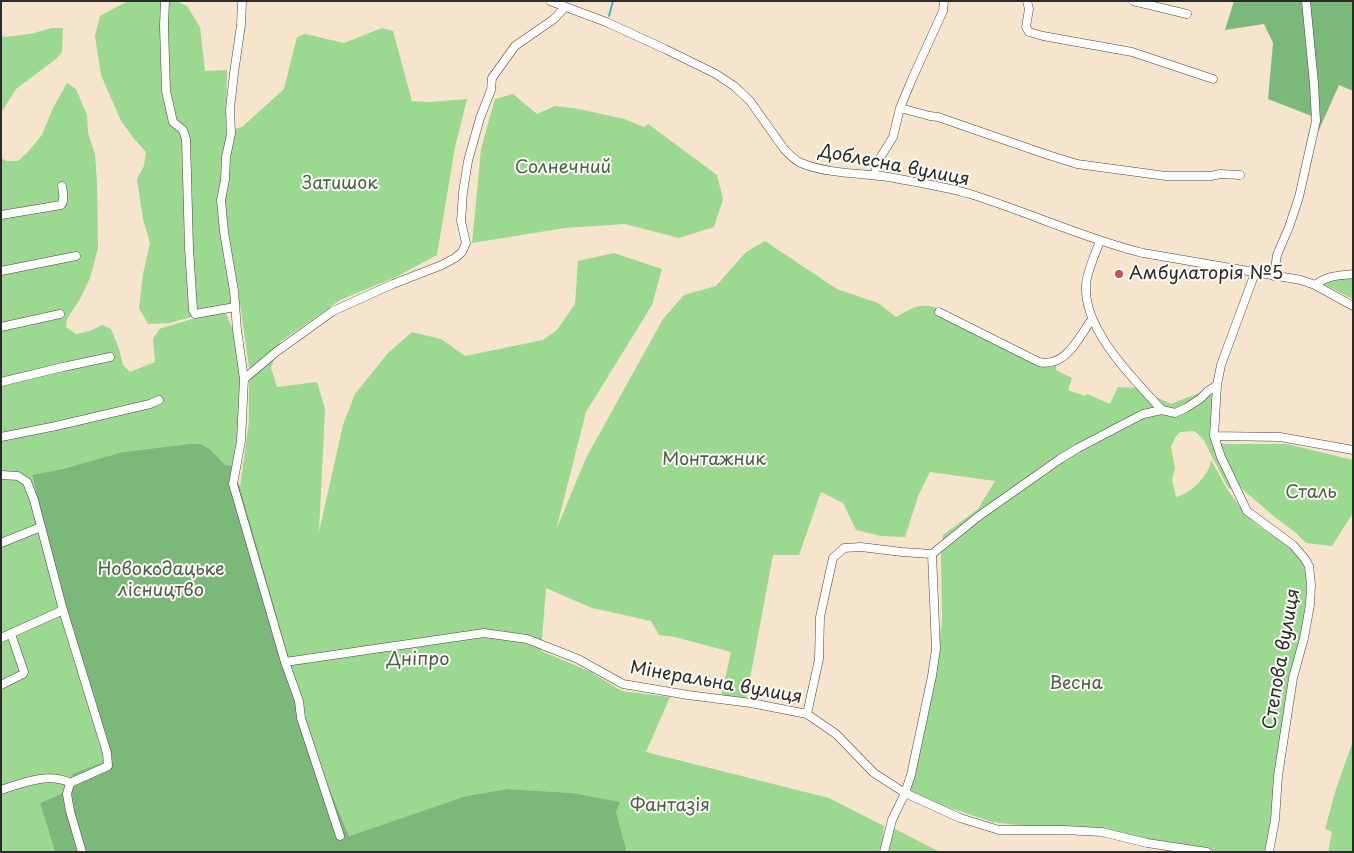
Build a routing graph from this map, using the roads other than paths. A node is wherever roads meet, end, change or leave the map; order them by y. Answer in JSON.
{"nodes":[{"id":1,"x":165,"y":1,"type":"edge"},
{"id":2,"x":242,"y":1,"type":"edge"},
{"id":3,"x":550,"y":1,"type":"edge"},
{"id":4,"x":944,"y":1,"type":"edge"},
{"id":5,"x":1027,"y":1,"type":"edge"},
{"id":6,"x":1133,"y":1,"type":"edge"},
{"id":7,"x":1306,"y":1,"type":"edge"},
{"id":8,"x":565,"y":7,"type":"junction"},
{"id":9,"x":1187,"y":14,"type":"dead end"},
{"id":10,"x":1213,"y":79,"type":"dead end"},
{"id":11,"x":900,"y":108,"type":"junction"},
{"id":12,"x":874,"y":175,"type":"junction"},
{"id":13,"x":1240,"y":175,"type":"dead end"},
{"id":14,"x":62,"y":186,"type":"dead end"},
{"id":15,"x":1,"y":215,"type":"edge"},
{"id":16,"x":1100,"y":241,"type":"junction"},
{"id":17,"x":76,"y":256,"type":"dead end"},
{"id":18,"x":1,"y":271,"type":"edge"},
{"id":19,"x":1255,"y":273,"type":"junction"},
{"id":20,"x":1353,"y":274,"type":"edge"},
{"id":21,"x":1274,"y":276,"type":"junction"},
{"id":22,"x":1315,"y":285,"type":"junction"},
{"id":23,"x":1353,"y":306,"type":"edge"},
{"id":24,"x":235,"y":307,"type":"junction"},
{"id":25,"x":939,"y":312,"type":"dead end"},
{"id":26,"x":60,"y":314,"type":"dead end"},
{"id":27,"x":1092,"y":319,"type":"junction"},
{"id":28,"x":1,"y":327,"type":"edge"},
{"id":29,"x":110,"y":357,"type":"dead end"},
{"id":30,"x":244,"y":379,"type":"junction"},
{"id":31,"x":1,"y":382,"type":"edge"},
{"id":32,"x":1217,"y":385,"type":"junction"},
{"id":33,"x":159,"y":400,"type":"dead end"},
{"id":34,"x":1162,"y":410,"type":"junction"},
{"id":35,"x":1214,"y":436,"type":"junction"},
{"id":36,"x":1,"y":437,"type":"edge"},
{"id":37,"x":1353,"y":450,"type":"edge"},
{"id":38,"x":1,"y":476,"type":"edge"},
{"id":39,"x":41,"y":527,"type":"junction"},
{"id":40,"x":1,"y":543,"type":"edge"},
{"id":41,"x":932,"y":554,"type":"junction"},
{"id":42,"x":63,"y":610,"type":"junction"},
{"id":43,"x":11,"y":634,"type":"junction"},
{"id":44,"x":1,"y":638,"type":"edge"},
{"id":45,"x":285,"y":662,"type":"junction"},
{"id":46,"x":1,"y":686,"type":"edge"},
{"id":47,"x":808,"y":714,"type":"junction"},
{"id":48,"x":70,"y":783,"type":"junction"},
{"id":49,"x":1,"y":790,"type":"edge"},
{"id":50,"x":905,"y":793,"type":"junction"},
{"id":51,"x":340,"y":836,"type":"dead end"},
{"id":52,"x":82,"y":852,"type":"edge"},
{"id":53,"x":884,"y":852,"type":"edge"},
{"id":54,"x":1207,"y":852,"type":"edge"},
{"id":55,"x":1269,"y":852,"type":"edge"}],
"edges":[{"from":1,"to":24,"type":"street"},
{"from":2,"to":24,"type":"street"},
{"from":3,"to":8,"type":"street","name":"Доблесна вулиця"},
{"from":4,"to":11,"type":"street"},
{"from":5,"to":10,"type":"street"},
{"from":6,"to":9,"type":"street"},
{"from":7,"to":21,"type":"street"},
{"from":8,"to":12,"type":"street","name":"Доблесна вулиця"},
{"from":8,"to":30,"type":"street"},
{"from":11,"to":12,"type":"street"},
{"from":11,"to":13,"type":"street"},
{"from":12,"to":16,"type":"street","name":"Доблесна вулиця"},
{"from":14,"to":15,"type":"street"},
{"from":16,"to":19,"type":"street","name":"Доблесна вулиця"},
{"from":16,"to":27,"type":"street"},
{"from":17,"to":18,"type":"street"},
{"from":19,"to":21,"type":"street","name":"Доблесна вулиця"},
{"from":19,"to":32,"type":"street","name":"Степова вулиця"},
{"from":20,"to":22,"type":"street"},
{"from":21,"to":22,"type":"street","name":"Доблесна вулиця"},
{"from":22,"to":23,"type":"street","name":"Доблесна вулиця"},
{"from":24,"to":30,"type":"street"},
{"from":25,"to":27,"type":"street"},
{"from":26,"to":28,"type":"street"},
{"from":27,"to":34,"type":"street"},
{"from":29,"to":31,"type":"street"},
{"from":30,"to":45,"type":"street"},
{"from":32,"to":34,"type":"street"},
{"from":32,"to":35,"type":"street","name":"Степова вулиця"},
{"from":33,"to":36,"type":"street"},
{"from":34,"to":41,"type":"street"},
{"from":35,"to":37,"type":"street"},
{"from":35,"to":55,"type":"street","name":"Степова вулиця"},
{"from":38,"to":39,"type":"street"},
{"from":39,"to":40,"type":"street"},
{"from":39,"to":42,"type":"street"},
{"from":41,"to":47,"type":"street"},
{"from":41,"to":50,"type":"street"},
{"from":42,"to":43,"type":"street"},
{"from":42,"to":48,"type":"street"},
{"from":43,"to":44,"type":"street"},
{"from":43,"to":46,"type":"street"},
{"from":45,"to":47,"type":"street","name":"Мінеральна вулиця"},
{"from":45,"to":51,"type":"street"},
{"from":47,"to":50,"type":"street","name":"Мінеральна вулиця"},
{"from":48,"to":49,"type":"street"},
{"from":48,"to":52,"type":"street"},
{"from":50,"to":53,"type":"street"},
{"from":50,"to":54,"type":"street","name":"Мінеральна вулиця"}]}
